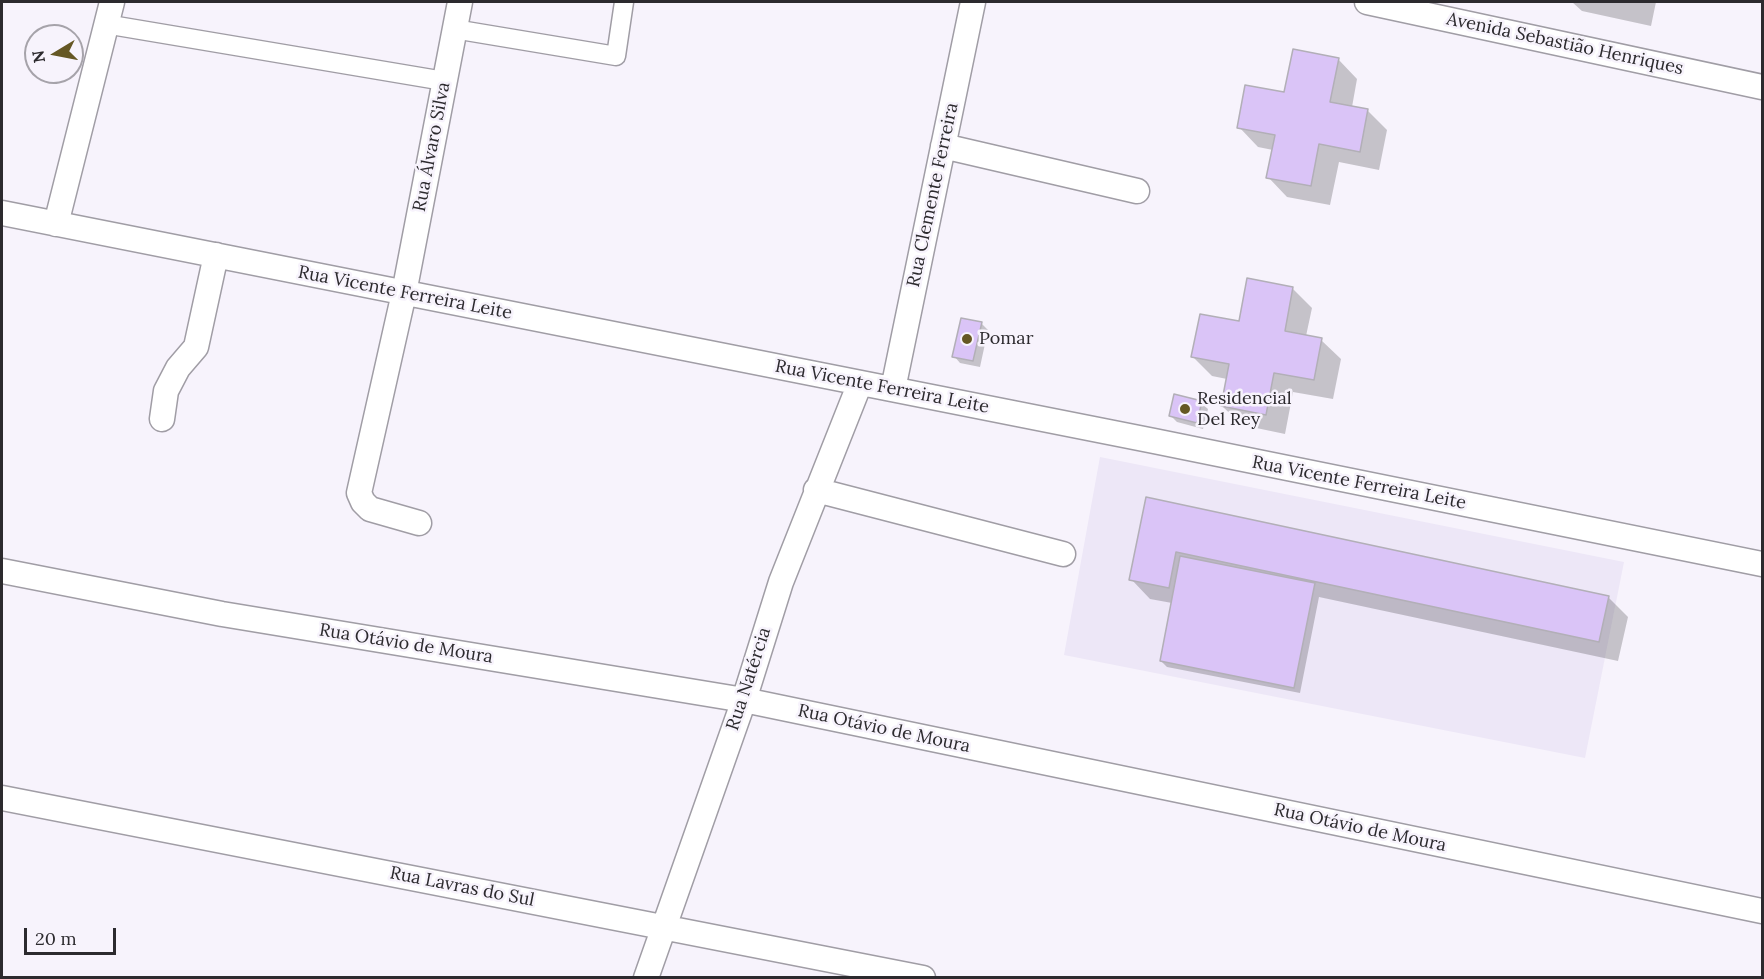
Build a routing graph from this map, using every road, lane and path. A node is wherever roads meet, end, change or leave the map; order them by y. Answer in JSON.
{"nodes":[{"id":1,"x":112,"y":2,"type":"edge"},
{"id":2,"x":460,"y":2,"type":"edge"},
{"id":3,"x":624,"y":2,"type":"edge"},
{"id":4,"x":973,"y":2,"type":"edge"},
{"id":5,"x":1367,"y":2,"type":"edge"},
{"id":6,"x":105,"y":24,"type":"junction"},
{"id":7,"x":454,"y":29,"type":"junction"},
{"id":8,"x":444,"y":81,"type":"junction"},
{"id":9,"x":1762,"y":87,"type":"edge"},
{"id":10,"x":943,"y":146,"type":"junction"},
{"id":11,"x":1137,"y":191,"type":"dead end"},
{"id":12,"x":2,"y":213,"type":"edge"},
{"id":13,"x":56,"y":224,"type":"junction"},
{"id":14,"x":216,"y":255,"type":"junction"},
{"id":15,"x":404,"y":293,"type":"junction"},
{"id":16,"x":860,"y":383,"type":"junction"},
{"id":17,"x":893,"y":389,"type":"junction"},
{"id":18,"x":162,"y":419,"type":"dead end"},
{"id":19,"x":816,"y":490,"type":"junction"},
{"id":20,"x":419,"y":523,"type":"dead end"},
{"id":21,"x":1062,"y":554,"type":"dead end"},
{"id":22,"x":1762,"y":564,"type":"edge"},
{"id":23,"x":2,"y":571,"type":"edge"},
{"id":24,"x":744,"y":699,"type":"junction"},
{"id":25,"x":2,"y":798,"type":"edge"},
{"id":26,"x":1762,"y":911,"type":"edge"},
{"id":27,"x":663,"y":926,"type":"junction"},
{"id":28,"x":646,"y":978,"type":"edge"},
{"id":29,"x":923,"y":978,"type":"edge"}],
"edges":[{"from":1,"to":6,"type":"street"},
{"from":2,"to":7,"type":"street","name":"Rua Álvaro Silva"},
{"from":3,"to":7,"type":"street"},
{"from":4,"to":10,"type":"street","name":"Rua Clemente Ferreira"},
{"from":5,"to":9,"type":"street","name":"Avenida Sebastião Henriques"},
{"from":6,"to":8,"type":"street"},
{"from":6,"to":13,"type":"street"},
{"from":7,"to":8,"type":"street","name":"Rua Álvaro Silva"},
{"from":8,"to":15,"type":"street","name":"Rua Álvaro Silva"},
{"from":10,"to":11,"type":"street"},
{"from":10,"to":17,"type":"street","name":"Rua Clemente Ferreira"},
{"from":12,"to":13,"type":"street","name":"Rua Vicente Ferreira Leite"},
{"from":13,"to":14,"type":"street","name":"Rua Vicente Ferreira Leite"},
{"from":14,"to":15,"type":"street","name":"Rua Vicente Ferreira Leite"},
{"from":14,"to":18,"type":"street"},
{"from":15,"to":16,"type":"street","name":"Rua Vicente Ferreira Leite"},
{"from":15,"to":20,"type":"street","name":"Rua Álvaro Silva"},
{"from":16,"to":17,"type":"street","name":"Rua Vicente Ferreira Leite"},
{"from":16,"to":19,"type":"street","name":"Rua Natércia"},
{"from":17,"to":22,"type":"street","name":"Rua Vicente Ferreira Leite"},
{"from":19,"to":21,"type":"street"},
{"from":19,"to":24,"type":"street","name":"Rua Natércia"},
{"from":23,"to":24,"type":"street","name":"Rua Otávio de Moura"},
{"from":24,"to":26,"type":"street","name":"Rua Otávio de Moura"},
{"from":24,"to":27,"type":"street","name":"Rua Natércia"},
{"from":25,"to":27,"type":"street","name":"Rua Lavras do Sul"},
{"from":27,"to":28,"type":"street","name":"Rua Natércia"},
{"from":27,"to":29,"type":"street","name":"Rua Lavras do Sul"}]}
